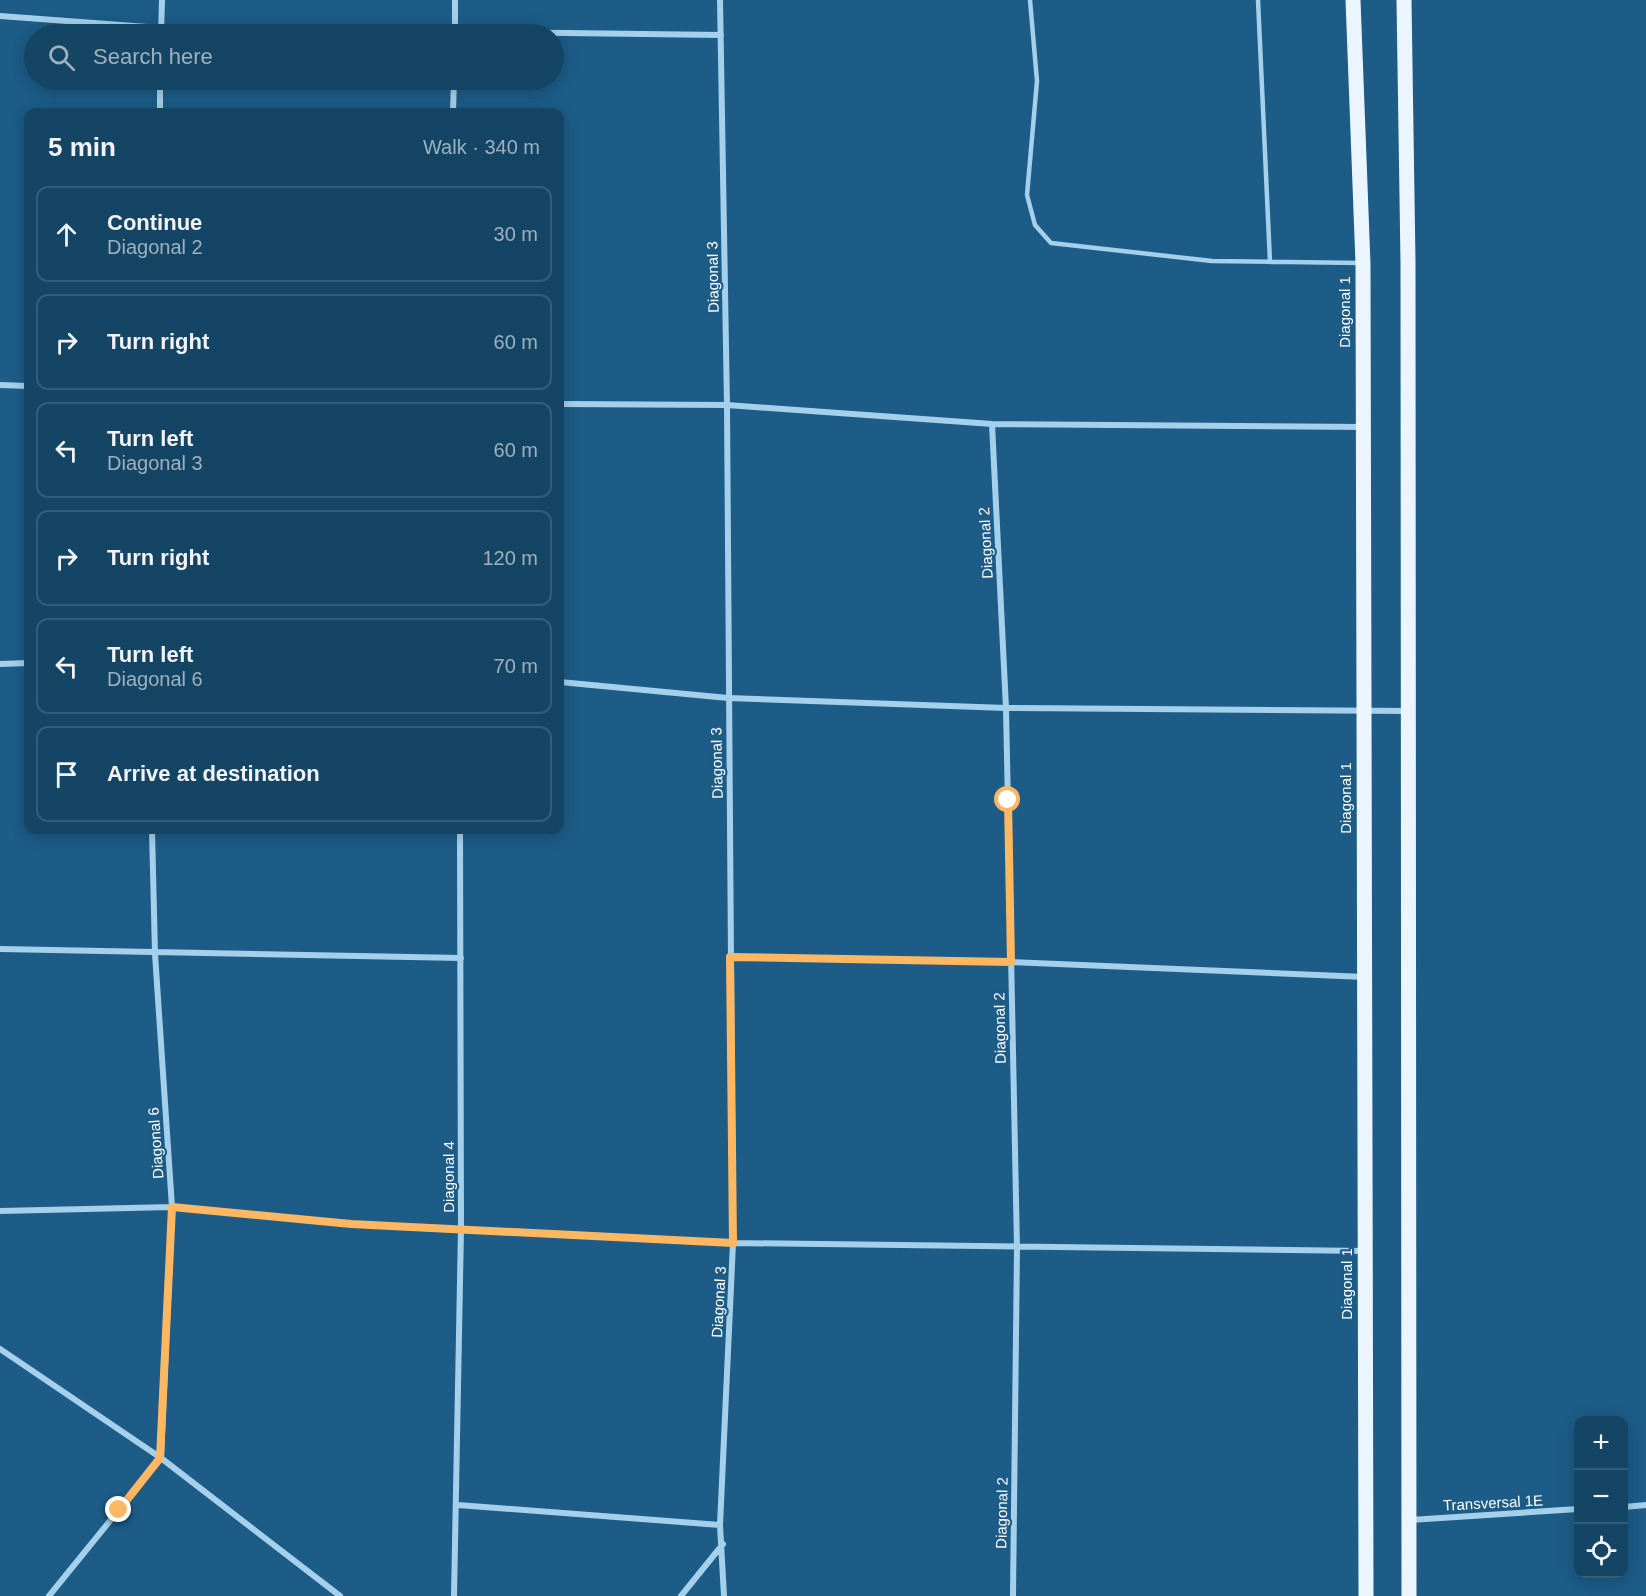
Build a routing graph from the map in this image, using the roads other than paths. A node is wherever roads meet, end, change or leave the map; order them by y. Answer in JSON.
{"nodes":[{"id":1,"x":162,"y":0,"type":"edge"},
{"id":2,"x":455,"y":0,"type":"edge"},
{"id":3,"x":720,"y":0,"type":"edge"},
{"id":4,"x":1030,"y":0,"type":"edge"},
{"id":5,"x":1258,"y":0,"type":"edge"},
{"id":6,"x":1353,"y":0,"type":"edge"},
{"id":7,"x":1404,"y":0,"type":"edge"},
{"id":8,"x":0,"y":16,"type":"edge"},
{"id":9,"x":86,"y":24,"type":"edge"},
{"id":10,"x":161,"y":24,"type":"edge"},
{"id":11,"x":455,"y":24,"type":"edge"},
{"id":12,"x":564,"y":34,"type":"edge"},
{"id":13,"x":721,"y":35,"type":"junction"},
{"id":14,"x":160,"y":90,"type":"edge"},
{"id":15,"x":454,"y":90,"type":"edge"},
{"id":16,"x":160,"y":108,"type":"edge"},
{"id":17,"x":453,"y":108,"type":"edge"},
{"id":18,"x":1270,"y":262,"type":"junction"},
{"id":19,"x":1364,"y":264,"type":"junction"},
{"id":20,"x":0,"y":385,"type":"edge"},
{"id":21,"x":24,"y":386,"type":"edge"},
{"id":22,"x":564,"y":404,"type":"edge"},
{"id":23,"x":727,"y":405,"type":"junction"},
{"id":24,"x":992,"y":424,"type":"junction"},
{"id":25,"x":1364,"y":427,"type":"junction"},
{"id":26,"x":24,"y":663,"type":"edge"},
{"id":27,"x":0,"y":664,"type":"edge"},
{"id":28,"x":564,"y":682,"type":"edge"},
{"id":29,"x":728,"y":698,"type":"junction"},
{"id":30,"x":1006,"y":708,"type":"junction"},
{"id":31,"x":1364,"y":711,"type":"junction"},
{"id":32,"x":1408,"y":711,"type":"junction"},
{"id":33,"x":152,"y":834,"type":"edge"},
{"id":34,"x":460,"y":834,"type":"edge"},
{"id":35,"x":0,"y":949,"type":"edge"},
{"id":36,"x":155,"y":954,"type":"junction"},
{"id":37,"x":730,"y":957,"type":"junction"},
{"id":38,"x":461,"y":958,"type":"junction"},
{"id":39,"x":1011,"y":962,"type":"junction"},
{"id":40,"x":1365,"y":977,"type":"junction"},
{"id":41,"x":172,"y":1207,"type":"junction"},
{"id":42,"x":0,"y":1211,"type":"edge"},
{"id":43,"x":461,"y":1229,"type":"junction"},
{"id":44,"x":733,"y":1243,"type":"junction"},
{"id":45,"x":1017,"y":1248,"type":"junction"},
{"id":46,"x":1365,"y":1251,"type":"junction"},
{"id":47,"x":0,"y":1349,"type":"edge"},
{"id":48,"x":160,"y":1458,"type":"junction"},
{"id":49,"x":458,"y":1505,"type":"junction"},
{"id":50,"x":1646,"y":1505,"type":"edge"},
{"id":51,"x":1628,"y":1507,"type":"edge"},
{"id":52,"x":1574,"y":1509,"type":"edge"},
{"id":53,"x":1410,"y":1520,"type":"junction"},
{"id":54,"x":720,"y":1525,"type":"junction"},
{"id":55,"x":723,"y":1544,"type":"junction"},
{"id":56,"x":49,"y":1596,"type":"edge"},
{"id":57,"x":340,"y":1596,"type":"edge"},
{"id":58,"x":454,"y":1596,"type":"edge"},
{"id":59,"x":681,"y":1596,"type":"edge"},
{"id":60,"x":724,"y":1596,"type":"edge"},
{"id":61,"x":1012,"y":1596,"type":"edge"},
{"id":62,"x":1366,"y":1596,"type":"edge"},
{"id":63,"x":1409,"y":1596,"type":"edge"}],
"edges":[{"from":1,"to":10,"type":"street"},
{"from":2,"to":11,"type":"street"},
{"from":3,"to":13,"type":"street","name":"Diagonal 3"},
{"from":4,"to":18,"type":"lane"},
{"from":5,"to":18,"type":"lane"},
{"from":6,"to":19,"type":"main road","name":"Diagonal 1"},
{"from":7,"to":32,"type":"main road"},
{"from":8,"to":9,"type":"street"},
{"from":12,"to":13,"type":"street"},
{"from":13,"to":23,"type":"street","name":"Diagonal 3"},
{"from":14,"to":16,"type":"street"},
{"from":15,"to":17,"type":"street"},
{"from":18,"to":19,"type":"lane"},
{"from":19,"to":25,"type":"main road","name":"Diagonal 1"},
{"from":20,"to":21,"type":"street"},
{"from":22,"to":23,"type":"street"},
{"from":23,"to":24,"type":"street"},
{"from":23,"to":29,"type":"street","name":"Diagonal 3"},
{"from":24,"to":25,"type":"street"},
{"from":24,"to":30,"type":"street","name":"Diagonal 2"},
{"from":25,"to":31,"type":"main road","name":"Diagonal 1"},
{"from":26,"to":27,"type":"street"},
{"from":28,"to":29,"type":"street"},
{"from":29,"to":30,"type":"street"},
{"from":29,"to":37,"type":"street","name":"Diagonal 3"},
{"from":30,"to":31,"type":"street"},
{"from":30,"to":39,"type":"street","name":"Diagonal 2"},
{"from":31,"to":32,"type":"street"},
{"from":31,"to":40,"type":"main road","name":"Diagonal 1"},
{"from":32,"to":53,"type":"main road"},
{"from":33,"to":36,"type":"street","name":"Diagonal 6"},
{"from":34,"to":38,"type":"street","name":"Diagonal 4"},
{"from":35,"to":36,"type":"street"},
{"from":36,"to":38,"type":"street"},
{"from":36,"to":41,"type":"street","name":"Diagonal 6"},
{"from":37,"to":39,"type":"street"},
{"from":37,"to":44,"type":"street","name":"Diagonal 3"},
{"from":38,"to":43,"type":"street","name":"Diagonal 4"},
{"from":39,"to":40,"type":"street"},
{"from":39,"to":45,"type":"street","name":"Diagonal 2"},
{"from":40,"to":46,"type":"main road","name":"Diagonal 1"},
{"from":41,"to":42,"type":"street"},
{"from":41,"to":43,"type":"street"},
{"from":41,"to":48,"type":"street","name":"Diagonal 6"},
{"from":43,"to":44,"type":"street"},
{"from":43,"to":49,"type":"street","name":"Diagonal 4"},
{"from":44,"to":45,"type":"street"},
{"from":44,"to":54,"type":"street","name":"Diagonal 3"},
{"from":45,"to":46,"type":"street"},
{"from":45,"to":61,"type":"street","name":"Diagonal 2"},
{"from":46,"to":62,"type":"main road","name":"Diagonal 1"},
{"from":47,"to":48,"type":"street"},
{"from":48,"to":56,"type":"street"},
{"from":48,"to":57,"type":"street"},
{"from":49,"to":54,"type":"street"},
{"from":49,"to":58,"type":"street","name":"Diagonal 4"},
{"from":50,"to":51,"type":"street"},
{"from":52,"to":53,"type":"street","name":"Transversal 1E"},
{"from":53,"to":63,"type":"main road"},
{"from":54,"to":55,"type":"street","name":"Diagonal 3"},
{"from":55,"to":59,"type":"street"},
{"from":55,"to":60,"type":"street","name":"Diagonal 3"}]}
